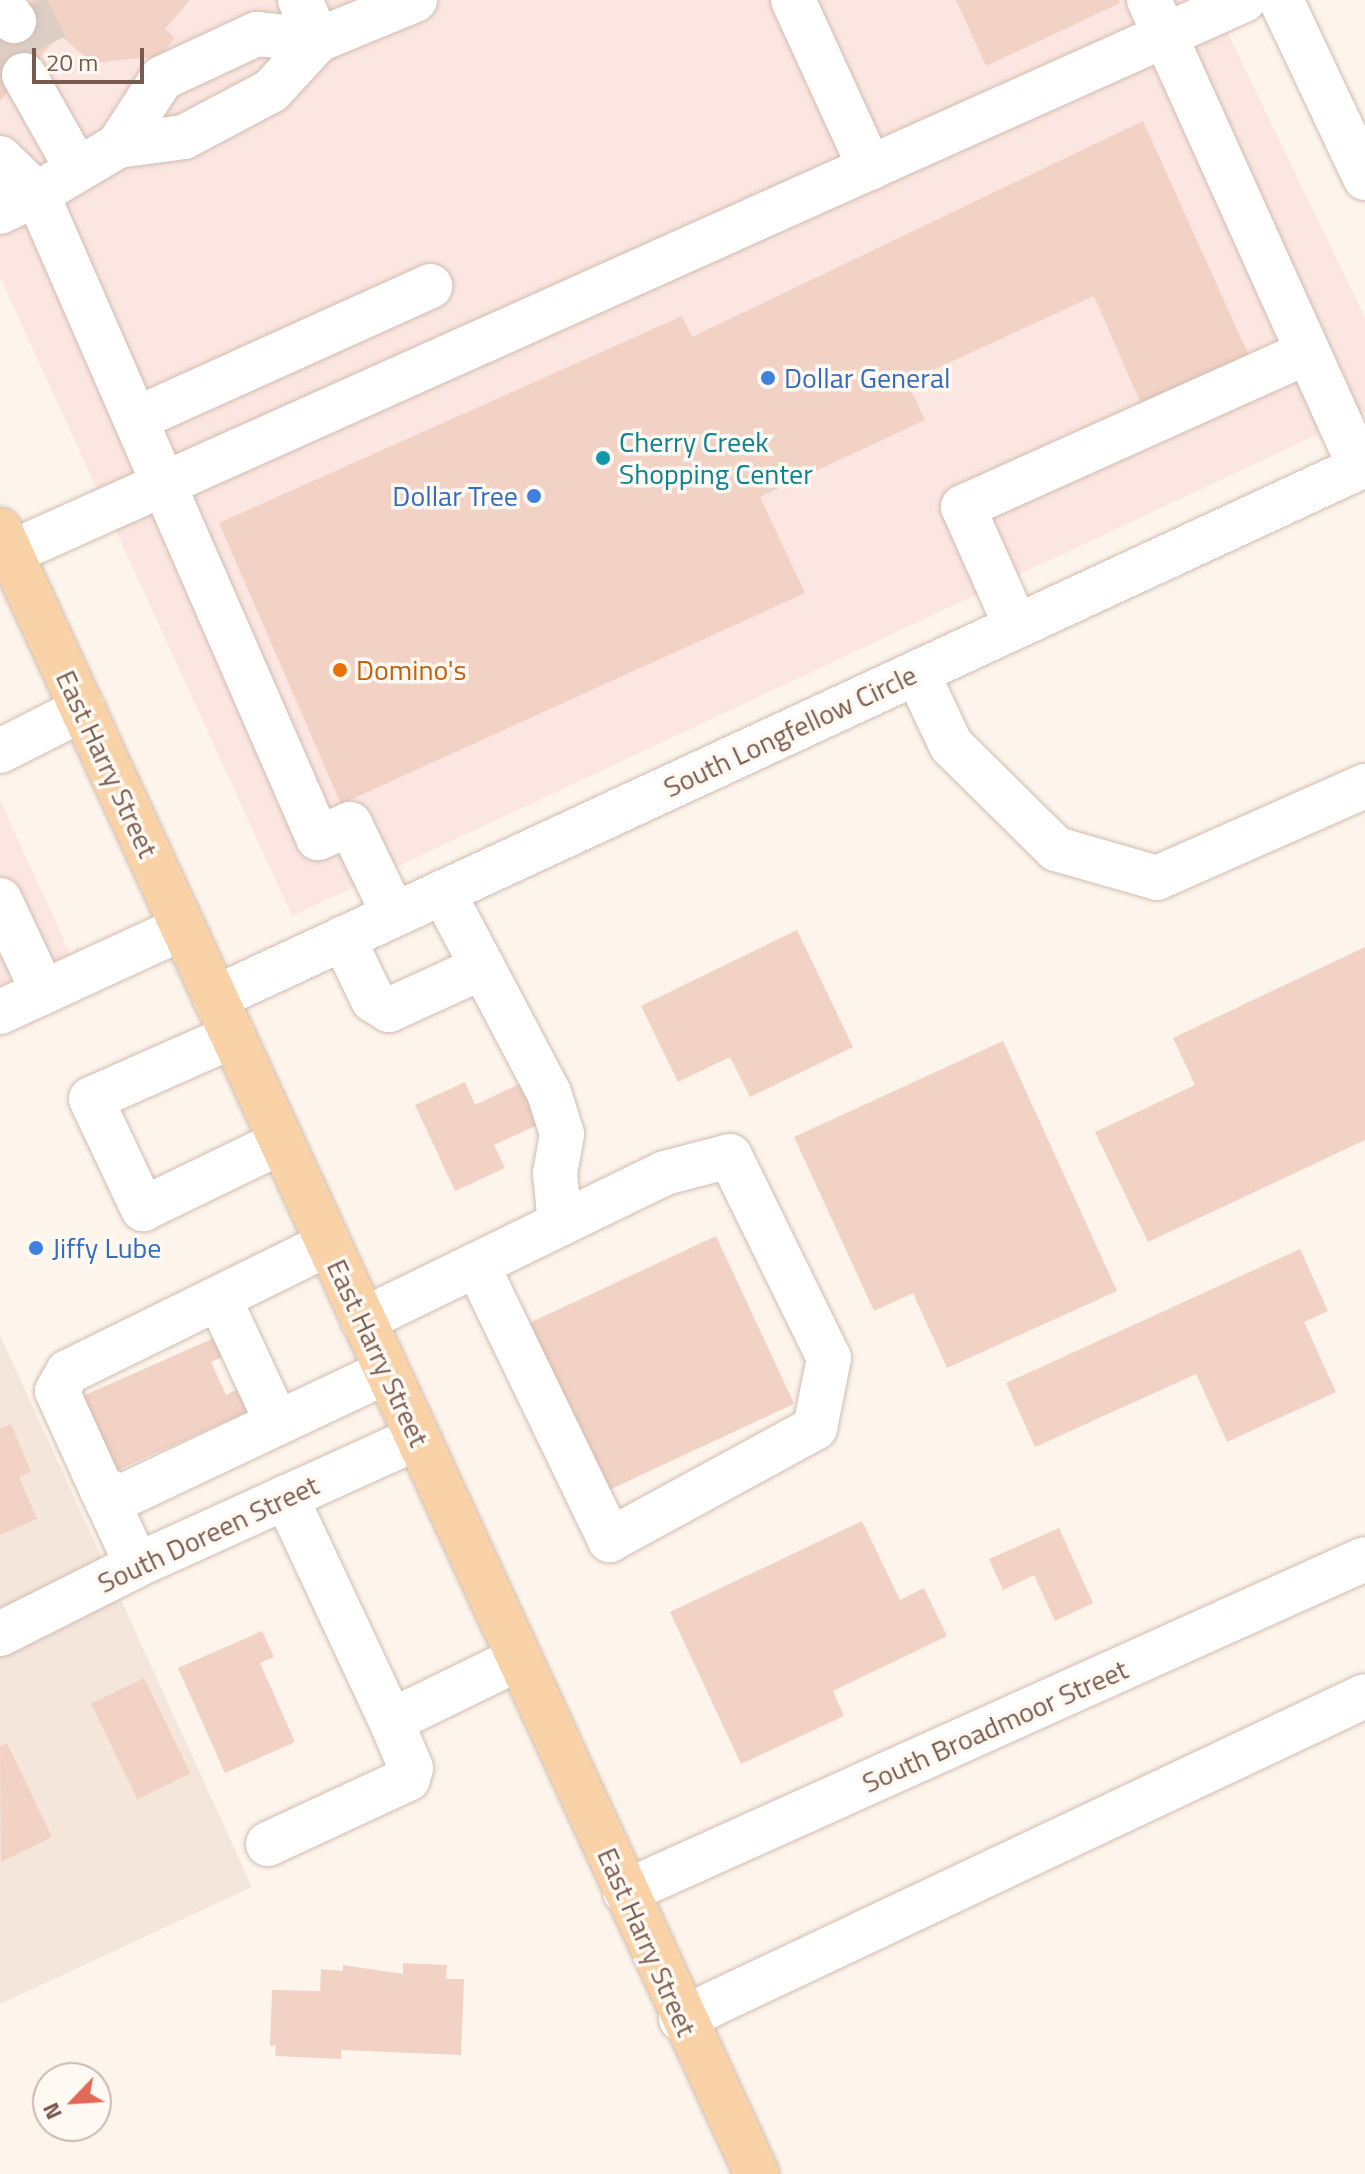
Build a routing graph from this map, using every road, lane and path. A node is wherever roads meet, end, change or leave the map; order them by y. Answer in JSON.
{"nodes":[{"id":1,"x":300,"y":0,"type":"edge"},
{"id":2,"x":415,"y":0,"type":"edge"},
{"id":3,"x":793,"y":0,"type":"edge"},
{"id":4,"x":1244,"y":0,"type":"edge"},
{"id":5,"x":1281,"y":0,"type":"edge"},
{"id":6,"x":1157,"y":18,"type":"edge"},
{"id":7,"x":18,"y":37,"type":"tunnel mouth"},
{"id":8,"x":318,"y":40,"type":"junction"},
{"id":9,"x":118,"y":146,"type":"junction"},
{"id":10,"x":0,"y":158,"type":"edge"},
{"id":11,"x":76,"y":167,"type":"junction"},
{"id":12,"x":870,"y":168,"type":"junction"},
{"id":13,"x":1365,"y":178,"type":"edge"},
{"id":14,"x":19,"y":203,"type":"edge"},
{"id":15,"x":430,"y":286,"type":"dead end"},
{"id":16,"x":1308,"y":352,"type":"junction"},
{"id":17,"x":136,"y":419,"type":"junction"},
{"id":18,"x":1362,"y":466,"type":"edge"},
{"id":19,"x":165,"y":484,"type":"junction"},
{"id":20,"x":5,"y":542,"type":"edge"},
{"id":21,"x":1016,"y":626,"type":"junction"},
{"id":22,"x":917,"y":673,"type":"junction"},
{"id":23,"x":83,"y":709,"type":"junction"},
{"id":24,"x":0,"y":751,"type":"edge"},
{"id":25,"x":1365,"y":786,"type":"edge"},
{"id":26,"x":443,"y":892,"type":"junction"},
{"id":27,"x":0,"y":900,"type":"edge"},
{"id":28,"x":394,"y":915,"type":"junction"},
{"id":29,"x":183,"y":928,"type":"junction"},
{"id":30,"x":343,"y":938,"type":"junction"},
{"id":31,"x":483,"y":967,"type":"junction"},
{"id":32,"x":43,"y":992,"type":"junction"},
{"id":33,"x":0,"y":1012,"type":"edge"},
{"id":34,"x":224,"y":1017,"type":"junction"},
{"id":35,"x":281,"y":1142,"type":"junction"},
{"id":36,"x":560,"y":1224,"type":"junction"},
{"id":37,"x":328,"y":1244,"type":"junction"},
{"id":38,"x":477,"y":1265,"type":"junction"},
{"id":39,"x":219,"y":1298,"type":"junction"},
{"id":40,"x":363,"y":1320,"type":"junction"},
{"id":41,"x":386,"y":1372,"type":"junction"},
{"id":42,"x":276,"y":1421,"type":"junction"},
{"id":43,"x":417,"y":1438,"type":"junction"},
{"id":44,"x":101,"y":1488,"type":"junction"},
{"id":45,"x":286,"y":1497,"type":"junction"},
{"id":46,"x":1365,"y":1559,"type":"edge"},
{"id":47,"x":137,"y":1565,"type":"junction"},
{"id":48,"x":0,"y":1634,"type":"edge"},
{"id":49,"x":518,"y":1659,"type":"junction"},
{"id":50,"x":1365,"y":1696,"type":"edge"},
{"id":51,"x":391,"y":1721,"type":"junction"},
{"id":52,"x":268,"y":1844,"type":"dead end"},
{"id":53,"x":625,"y":1892,"type":"junction"},
{"id":54,"x":681,"y":2019,"type":"junction"},
{"id":55,"x":757,"y":2174,"type":"edge"}],
"edges":[{"from":1,"to":8,"type":"street"},
{"from":2,"to":8,"type":"street"},
{"from":3,"to":12,"type":"street"},
{"from":4,"to":6,"type":"street"},
{"from":5,"to":13,"type":"street"},
{"from":6,"to":12,"type":"street"},
{"from":6,"to":16,"type":"street"},
{"from":7,"to":11,"type":"street"},
{"from":8,"to":9,"type":"street"},
{"from":8,"to":9,"type":"street"},
{"from":9,"to":11,"type":"street"},
{"from":10,"to":14,"type":"street"},
{"from":11,"to":14,"type":"street"},
{"from":12,"to":19,"type":"street"},
{"from":14,"to":17,"type":"street"},
{"from":15,"to":17,"type":"street"},
{"from":16,"to":18,"type":"street"},
{"from":16,"to":21,"type":"street"},
{"from":17,"to":19,"type":"street"},
{"from":18,"to":21,"type":"street","name":"South Longfellow Circle"},
{"from":19,"to":20,"type":"street"},
{"from":19,"to":28,"type":"street"},
{"from":20,"to":23,"type":"main road","name":"East Harry Street"},
{"from":21,"to":22,"type":"street","name":"South Longfellow Circle"},
{"from":22,"to":25,"type":"street"},
{"from":22,"to":26,"type":"street","name":"South Longfellow Circle"},
{"from":23,"to":24,"type":"street"},
{"from":23,"to":29,"type":"main road","name":"East Harry Street"},
{"from":26,"to":28,"type":"street","name":"South Longfellow Circle"},
{"from":26,"to":31,"type":"street"},
{"from":27,"to":32,"type":"street"},
{"from":28,"to":30,"type":"street","name":"South Longfellow Circle"},
{"from":29,"to":32,"type":"street"},
{"from":29,"to":34,"type":"main road","name":"East Harry Street"},
{"from":30,"to":31,"type":"street"},
{"from":30,"to":34,"type":"street","name":"South Longfellow Circle"},
{"from":31,"to":36,"type":"street"},
{"from":32,"to":33,"type":"street"},
{"from":34,"to":35,"type":"main road","name":"East Harry Street"},
{"from":34,"to":35,"type":"street","name":"South Longfellow Circle"},
{"from":35,"to":37,"type":"main road","name":"East Harry Street"},
{"from":36,"to":38,"type":"street"},
{"from":36,"to":38,"type":"street"},
{"from":37,"to":39,"type":"street"},
{"from":37,"to":40,"type":"main road","name":"East Harry Street"},
{"from":38,"to":40,"type":"street"},
{"from":39,"to":42,"type":"street"},
{"from":39,"to":44,"type":"street"},
{"from":40,"to":41,"type":"main road","name":"East Harry Street"},
{"from":41,"to":42,"type":"street"},
{"from":41,"to":43,"type":"main road","name":"East Harry Street"},
{"from":42,"to":44,"type":"street"},
{"from":43,"to":45,"type":"street","name":"South Doreen Street"},
{"from":43,"to":49,"type":"main road","name":"East Harry Street"},
{"from":44,"to":47,"type":"street"},
{"from":45,"to":47,"type":"street","name":"South Doreen Street"},
{"from":45,"to":51,"type":"street"},
{"from":46,"to":53,"type":"street","name":"South Broadmoor Street"},
{"from":47,"to":48,"type":"street","name":"South Doreen Street"},
{"from":49,"to":51,"type":"street"},
{"from":49,"to":53,"type":"main road","name":"East Harry Street"},
{"from":50,"to":54,"type":"street"},
{"from":51,"to":52,"type":"street"},
{"from":53,"to":54,"type":"main road","name":"East Harry Street"},
{"from":54,"to":55,"type":"main road","name":"East Harry Street"}]}
